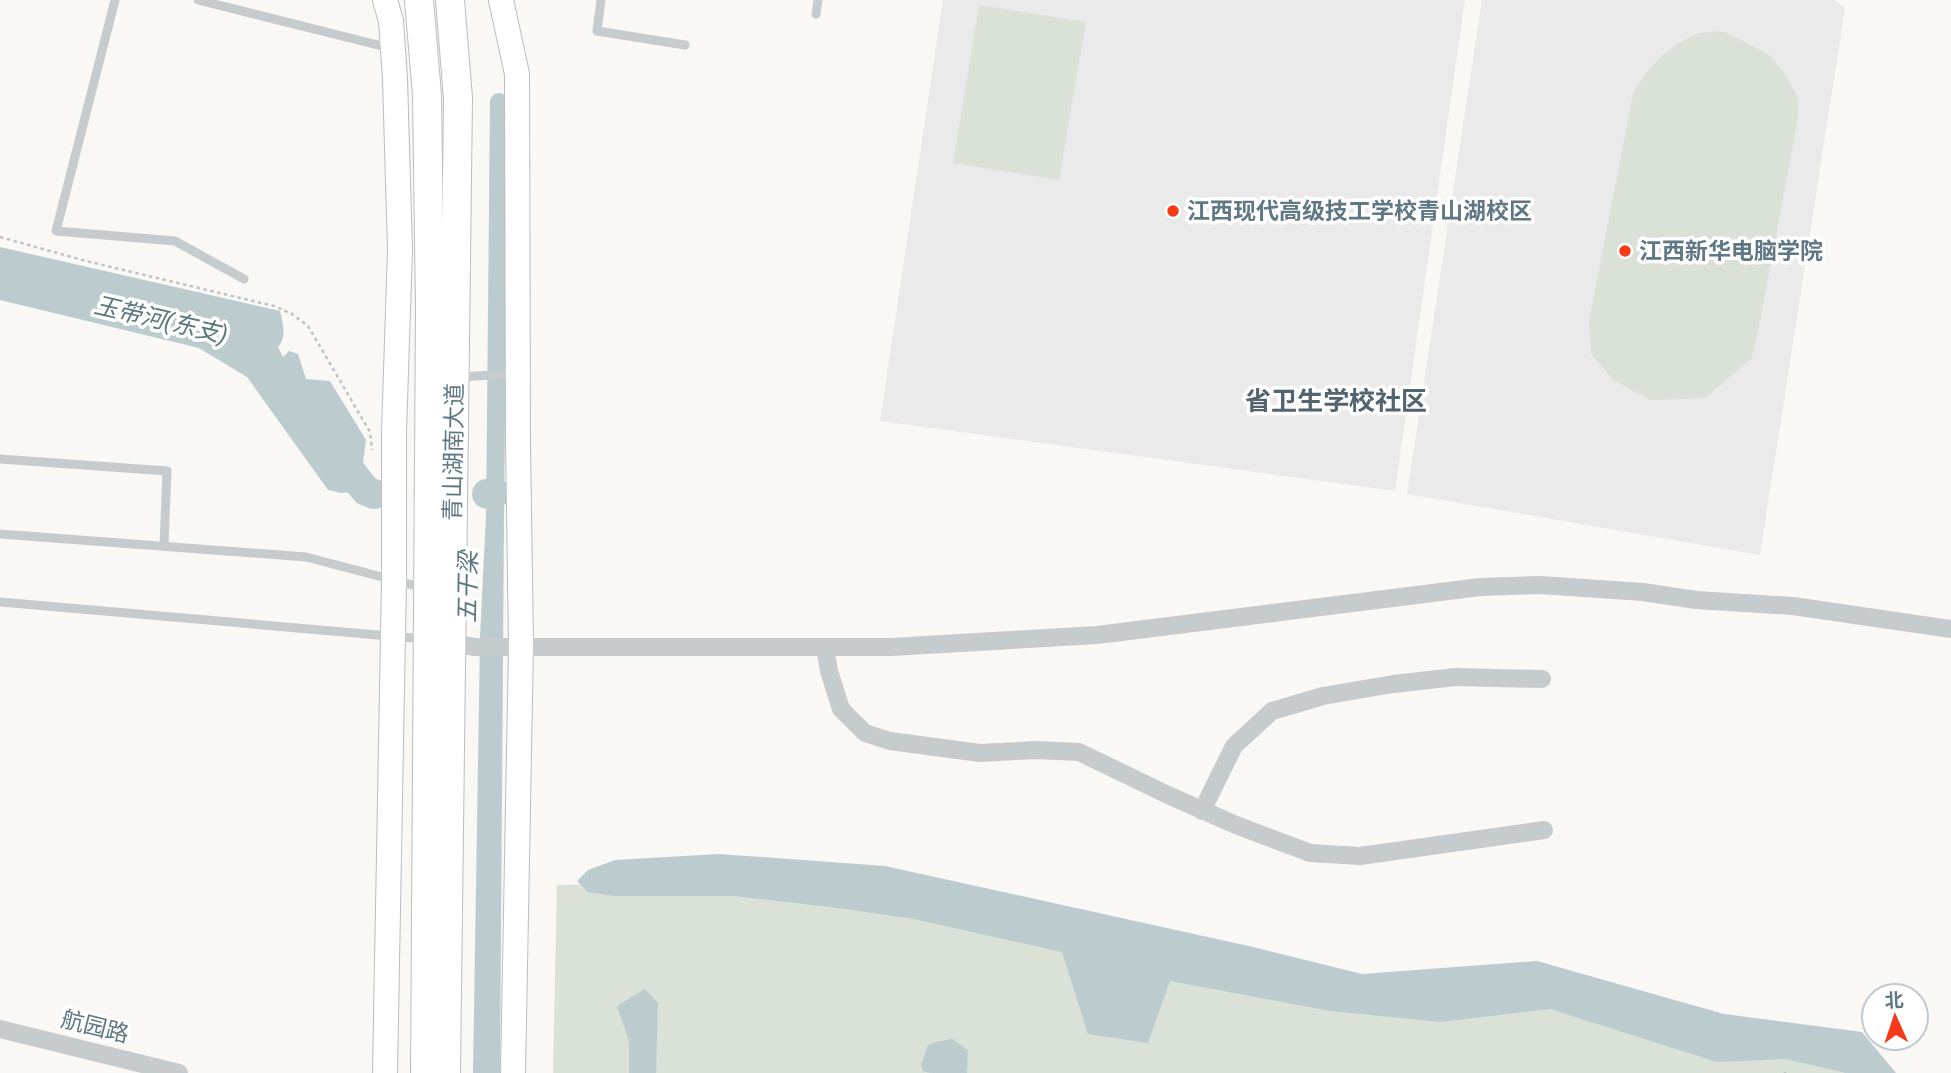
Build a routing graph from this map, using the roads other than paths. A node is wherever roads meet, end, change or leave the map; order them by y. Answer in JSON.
{"nodes":[{"id":1,"x":115,"y":0,"type":"edge"},
{"id":2,"x":198,"y":0,"type":"edge"},
{"id":3,"x":385,"y":0,"type":"edge"},
{"id":4,"x":419,"y":0,"type":"edge"},
{"id":5,"x":450,"y":0,"type":"edge"},
{"id":6,"x":501,"y":0,"type":"edge"},
{"id":7,"x":601,"y":0,"type":"edge"},
{"id":8,"x":818,"y":0,"type":"edge"},
{"id":9,"x":816,"y":14,"type":"dead end"},
{"id":10,"x":685,"y":45,"type":"dead end"},
{"id":11,"x":392,"y":48,"type":"junction"},
{"id":12,"x":244,"y":279,"type":"dead end"},
{"id":13,"x":516,"y":374,"type":"junction"},
{"id":14,"x":464,"y":376,"type":"junction"},
{"id":15,"x":0,"y":459,"type":"edge"},
{"id":16,"x":0,"y":534,"type":"edge"},
{"id":17,"x":164,"y":545,"type":"junction"},
{"id":18,"x":394,"y":580,"type":"junction"},
{"id":19,"x":428,"y":590,"type":"junction"},
{"id":20,"x":0,"y":602,"type":"edge"},
{"id":21,"x":1951,"y":629,"type":"edge"},
{"id":22,"x":393,"y":636,"type":"junction"},
{"id":23,"x":452,"y":643,"type":"junction"},
{"id":24,"x":518,"y":646,"type":"junction"},
{"id":25,"x":825,"y":647,"type":"junction"},
{"id":26,"x":1542,"y":679,"type":"dead end"},
{"id":27,"x":1202,"y":811,"type":"junction"},
{"id":28,"x":1544,"y":830,"type":"dead end"},
{"id":29,"x":0,"y":1029,"type":"edge"},
{"id":30,"x":179,"y":1073,"type":"edge"},
{"id":31,"x":385,"y":1073,"type":"edge"},
{"id":32,"x":425,"y":1073,"type":"edge"},
{"id":33,"x":446,"y":1073,"type":"edge"},
{"id":34,"x":513,"y":1073,"type":"edge"}],
"edges":[{"from":1,"to":12,"type":"lane"},
{"from":2,"to":11,"type":"lane"},
{"from":3,"to":11,"type":"main road"},
{"from":4,"to":19,"type":"main road","name":"青山湖南大道"},
{"from":5,"to":14,"type":"main road","name":"青山湖南大道"},
{"from":6,"to":13,"type":"main road"},
{"from":7,"to":10,"type":"lane"},
{"from":8,"to":9,"type":"lane"},
{"from":11,"to":18,"type":"main road"},
{"from":13,"to":14,"type":"lane"},
{"from":13,"to":24,"type":"main road"},
{"from":14,"to":23,"type":"main road","name":"青山湖南大道"},
{"from":15,"to":17,"type":"lane"},
{"from":16,"to":17,"type":"lane"},
{"from":17,"to":18,"type":"lane"},
{"from":18,"to":19,"type":"lane"},
{"from":18,"to":22,"type":"main road"},
{"from":19,"to":23,"type":"main road","name":"青山湖南大道"},
{"from":20,"to":22,"type":"lane"},
{"from":21,"to":25,"type":"street"},
{"from":22,"to":23,"type":"lane"},
{"from":22,"to":31,"type":"main road"},
{"from":23,"to":24,"type":"street"},
{"from":23,"to":32,"type":"main road","name":"青山湖南大道"},
{"from":23,"to":33,"type":"main road","name":"青山湖南大道"},
{"from":24,"to":25,"type":"street"},
{"from":24,"to":34,"type":"main road"},
{"from":25,"to":27,"type":"street"},
{"from":26,"to":27,"type":"street"},
{"from":27,"to":28,"type":"street"},
{"from":29,"to":30,"type":"street","name":"航园路"}]}
